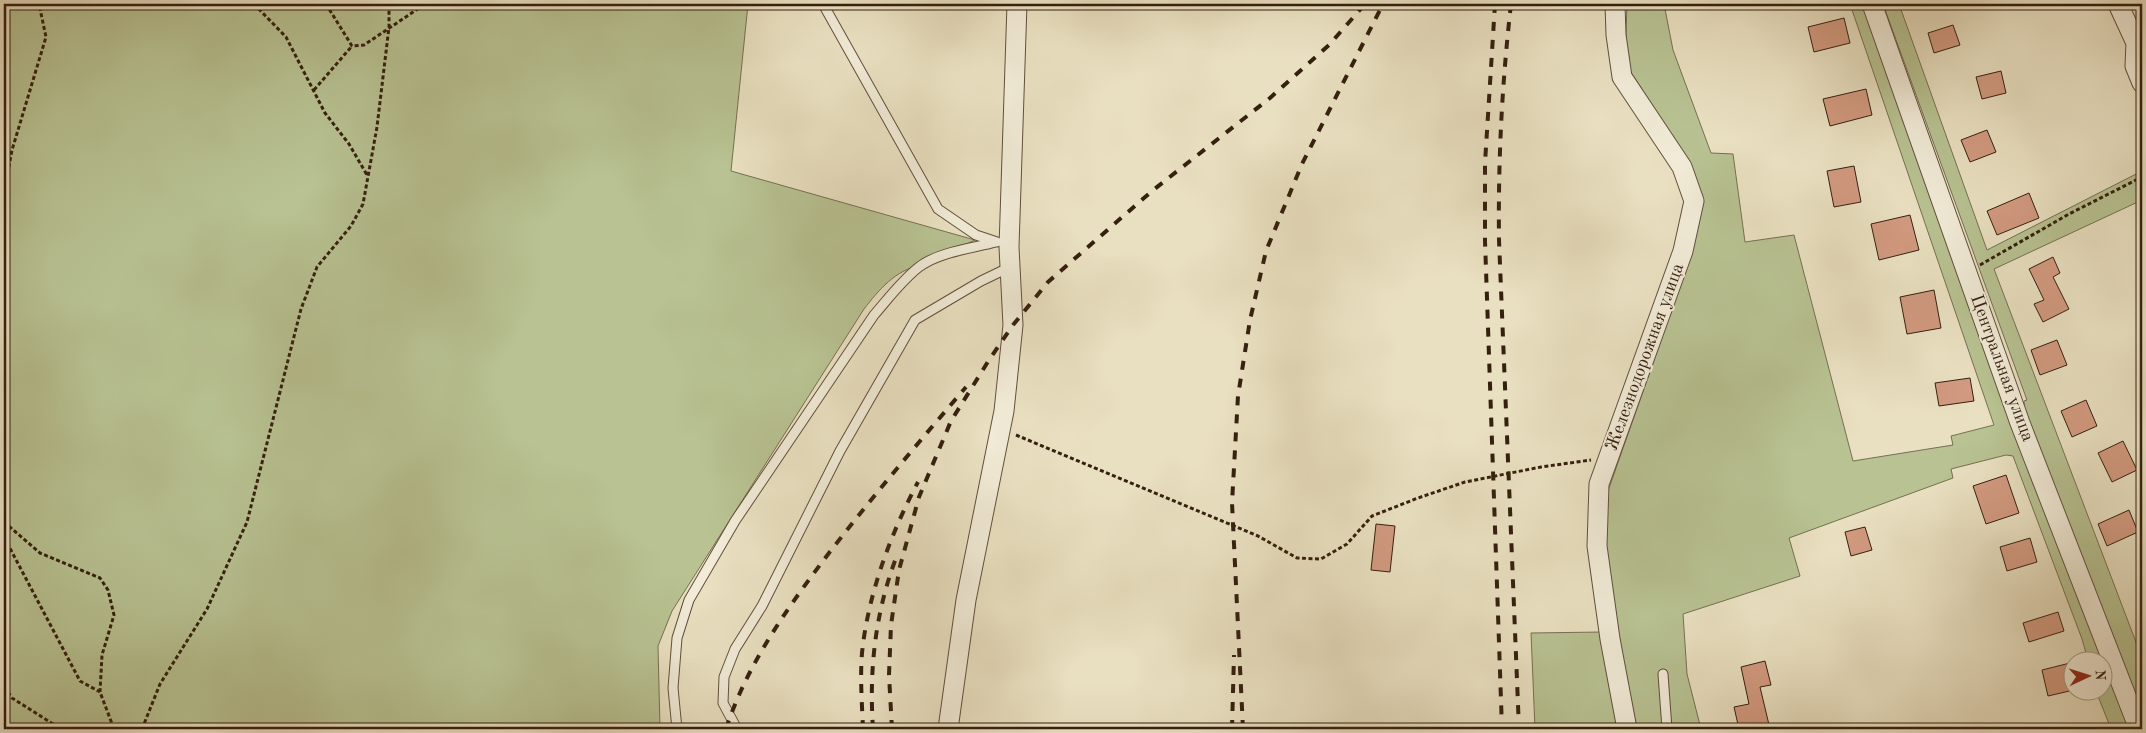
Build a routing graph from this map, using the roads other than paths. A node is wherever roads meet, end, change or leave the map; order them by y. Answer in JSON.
{"nodes":[{"id":1,"x":824,"y":4,"type":"edge"},
{"id":2,"x":1017,"y":4,"type":"edge"},
{"id":3,"x":1615,"y":4,"type":"edge"},
{"id":4,"x":1872,"y":4,"type":"edge"},
{"id":5,"x":2118,"y":4,"type":"edge"},
{"id":6,"x":2142,"y":83,"type":"edge"},
{"id":7,"x":1003,"y":245,"type":"junction"},
{"id":8,"x":1008,"y":268,"type":"junction"},
{"id":9,"x":1662,"y":674,"type":"dead end"},
{"id":10,"x":676,"y":729,"type":"edge"},
{"id":11,"x":737,"y":729,"type":"edge"},
{"id":12,"x":948,"y":729,"type":"edge"},
{"id":13,"x":1627,"y":729,"type":"edge"},
{"id":14,"x":1667,"y":729,"type":"edge"},
{"id":15,"x":2139,"y":729,"type":"edge"}],
"edges":[{"from":1,"to":7,"type":"lane"},
{"from":2,"to":7,"type":"street"},
{"from":3,"to":13,"type":"street","name":"Железнодорожная улица"},
{"from":4,"to":15,"type":"street","name":"Центральная улица"},
{"from":5,"to":6,"type":"street"},
{"from":7,"to":8,"type":"street"},
{"from":7,"to":10,"type":"lane"},
{"from":8,"to":11,"type":"lane"},
{"from":8,"to":12,"type":"street"},
{"from":9,"to":14,"type":"lane"}]}
